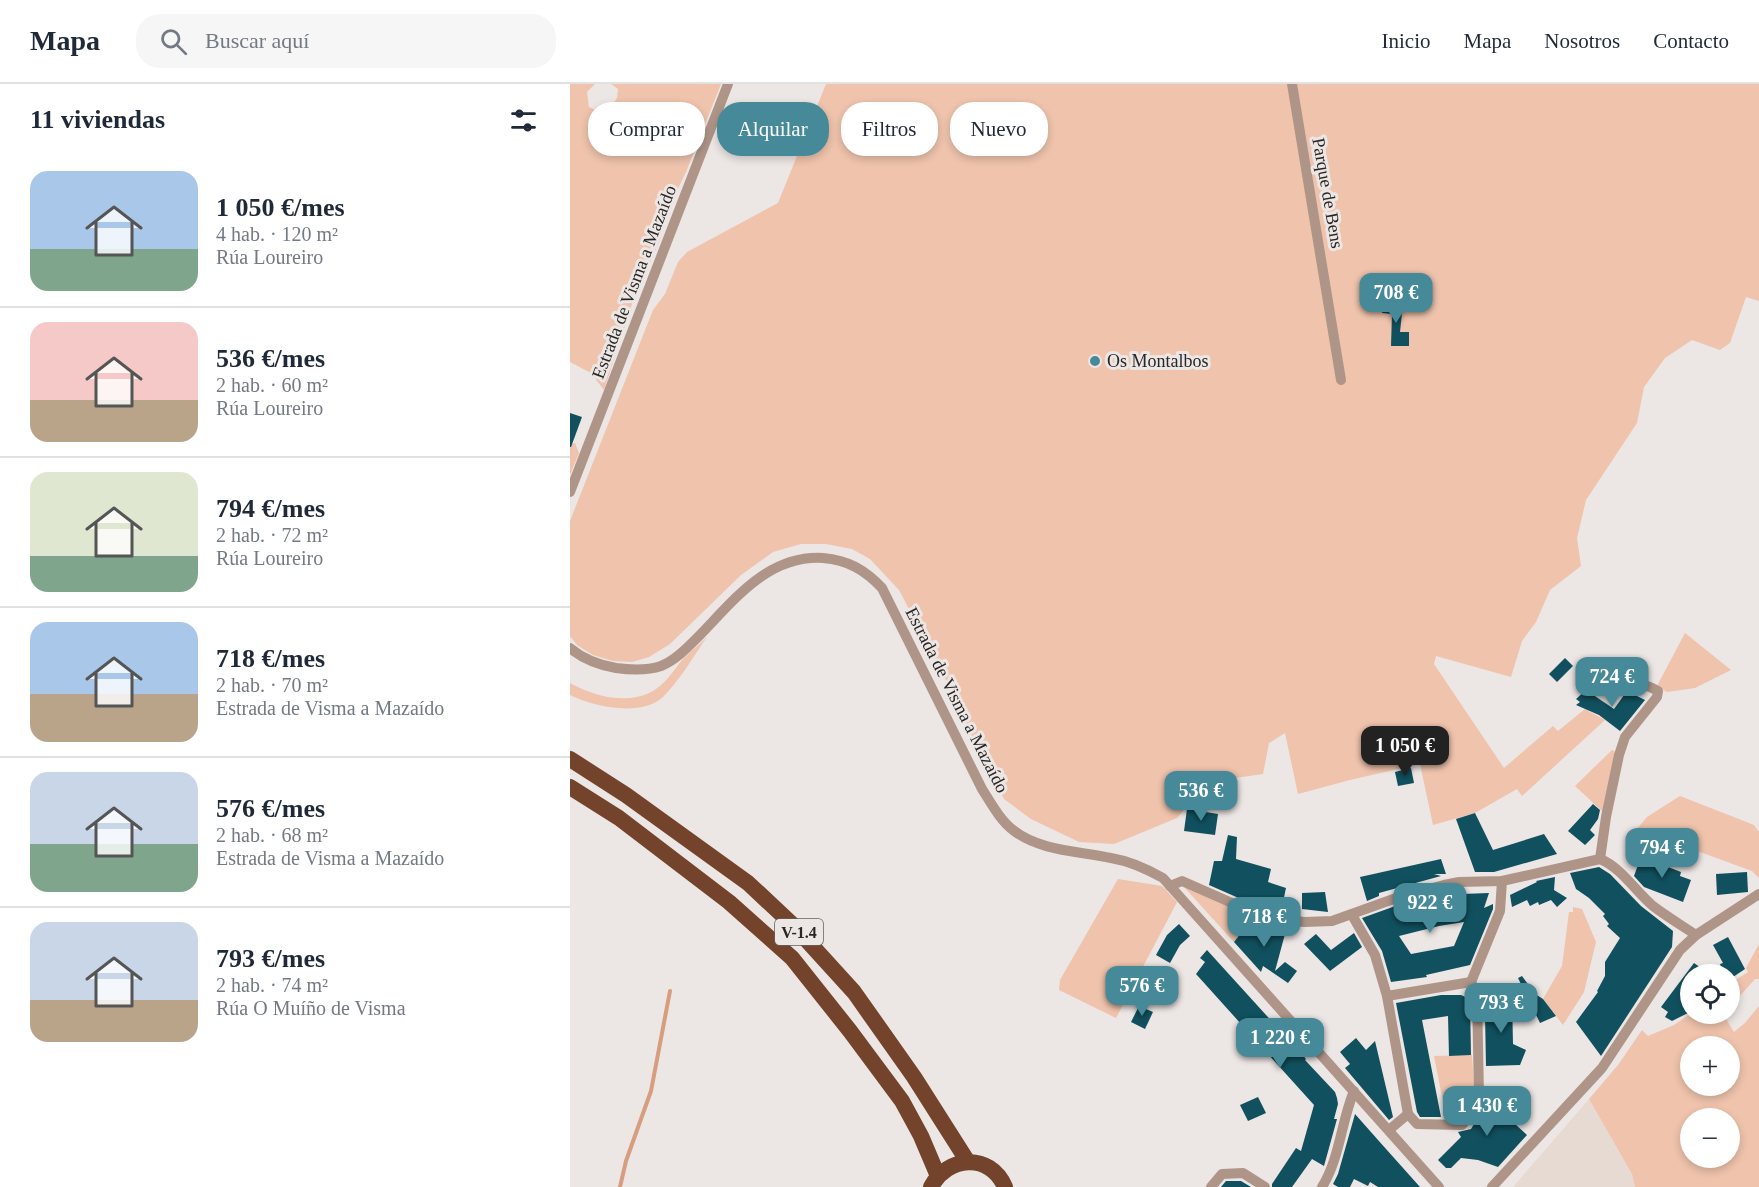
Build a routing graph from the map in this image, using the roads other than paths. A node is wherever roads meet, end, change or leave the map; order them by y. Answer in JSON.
{"nodes":[{"id":1,"x":729,"y":84,"type":"edge"},
{"id":2,"x":1292,"y":84,"type":"edge"},
{"id":3,"x":1341,"y":380,"type":"dead end"},
{"id":4,"x":570,"y":492,"type":"edge"},
{"id":5,"x":570,"y":648,"type":"edge"},
{"id":6,"x":1603,"y":673,"type":"dead end"},
{"id":7,"x":570,"y":759,"type":"edge"},
{"id":8,"x":570,"y":787,"type":"edge"},
{"id":9,"x":1600,"y":859,"type":"junction"},
{"id":10,"x":1502,"y":880,"type":"junction"},
{"id":11,"x":1170,"y":886,"type":"junction"},
{"id":12,"x":1759,"y":894,"type":"edge"},
{"id":13,"x":1352,"y":915,"type":"junction"},
{"id":14,"x":1696,"y":935,"type":"junction"},
{"id":15,"x":1471,"y":982,"type":"junction"},
{"id":16,"x":1387,"y":996,"type":"junction"},
{"id":17,"x":1354,"y":1091,"type":"junction"},
{"id":18,"x":1408,"y":1114,"type":"junction"},
{"id":19,"x":1389,"y":1130,"type":"junction"},
{"id":20,"x":969,"y":1162,"type":"junction"},
{"id":21,"x":934,"y":1181,"type":"edge"},
{"id":22,"x":1005,"y":1187,"type":"edge"},
{"id":23,"x":1211,"y":1187,"type":"edge"},
{"id":24,"x":1265,"y":1187,"type":"edge"},
{"id":25,"x":1322,"y":1187,"type":"edge"},
{"id":26,"x":1439,"y":1187,"type":"edge"},
{"id":27,"x":1492,"y":1187,"type":"edge"}],
"edges":[{"from":1,"to":4,"type":"street","name":"Estrada de Visma a Mazaído"},
{"from":2,"to":3,"type":"street","name":"Parque de Bens"},
{"from":5,"to":11,"type":"street","name":"Estrada de Visma a Mazaído"},
{"from":6,"to":9,"type":"street"},
{"from":7,"to":20,"type":"highway","number":"V-1.4"},
{"from":8,"to":21,"type":"highway","number":"V-1.4"},
{"from":9,"to":10,"type":"street"},
{"from":9,"to":14,"type":"street"},
{"from":10,"to":13,"type":"street"},
{"from":10,"to":15,"type":"street"},
{"from":11,"to":13,"type":"street"},
{"from":11,"to":17,"type":"street","name":"Estrada de Visma a Mazaído"},
{"from":12,"to":14,"type":"street"},
{"from":13,"to":16,"type":"street"},
{"from":14,"to":27,"type":"street"},
{"from":15,"to":16,"type":"street"},
{"from":15,"to":18,"type":"street"},
{"from":16,"to":18,"type":"street"},
{"from":17,"to":19,"type":"street","name":"Estrada de Visma a Mazaído"},
{"from":17,"to":25,"type":"street"},
{"from":18,"to":19,"type":"street"},
{"from":19,"to":26,"type":"street","name":"Estrada de Visma a Mazaído"},
{"from":20,"to":21,"type":"highway","number":"V-1.4"},
{"from":20,"to":22,"type":"highway"},
{"from":23,"to":24,"type":"street"}]}
